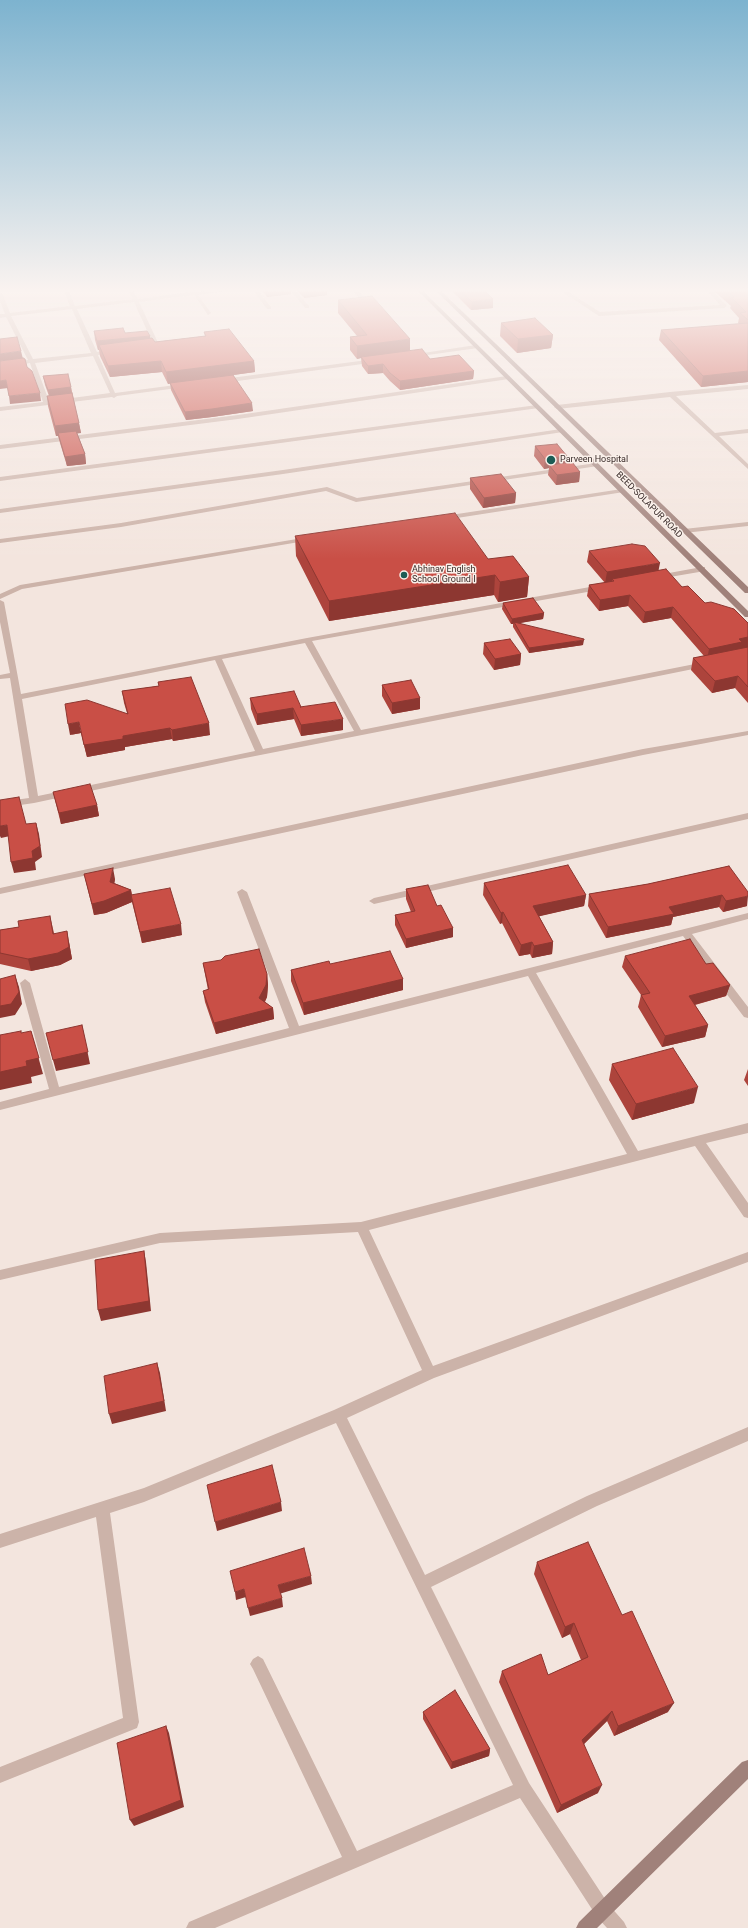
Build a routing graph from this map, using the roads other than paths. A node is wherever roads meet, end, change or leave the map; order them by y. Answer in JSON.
{"nodes":[{"id":1,"x":38,"y":379,"type":"edge"},
{"id":2,"x":107,"y":379,"type":"edge"},
{"id":3,"x":242,"y":379,"type":"edge"},
{"id":4,"x":500,"y":379,"type":"edge"},
{"id":5,"x":508,"y":379,"type":"edge"},
{"id":6,"x":528,"y":379,"type":"edge"},
{"id":7,"x":220,"y":382,"type":"edge"},
{"id":8,"x":188,"y":386,"type":"edge"},
{"id":9,"x":748,"y":387,"type":"edge"},
{"id":10,"x":670,"y":394,"type":"junction"},
{"id":11,"x":114,"y":396,"type":"junction"},
{"id":12,"x":47,"y":404,"type":"junction"},
{"id":13,"x":537,"y":407,"type":"junction"},
{"id":14,"x":557,"y":407,"type":"junction"},
{"id":15,"x":0,"y":409,"type":"edge"},
{"id":16,"x":561,"y":431,"type":"junction"},
{"id":17,"x":748,"y":431,"type":"edge"},
{"id":18,"x":714,"y":435,"type":"junction"},
{"id":19,"x":0,"y":447,"type":"edge"},
{"id":20,"x":596,"y":465,"type":"junction"},
{"id":21,"x":748,"y":467,"type":"edge"},
{"id":22,"x":0,"y":479,"type":"edge"},
{"id":23,"x":622,"y":491,"type":"junction"},
{"id":24,"x":0,"y":511,"type":"edge"},
{"id":25,"x":434,"y":519,"type":"edge"},
{"id":26,"x":748,"y":524,"type":"edge"},
{"id":27,"x":684,"y":531,"type":"junction"},
{"id":28,"x":318,"y":538,"type":"edge"},
{"id":29,"x":0,"y":541,"type":"edge"},
{"id":30,"x":702,"y":570,"type":"junction"},
{"id":31,"x":648,"y":579,"type":"edge"},
{"id":32,"x":610,"y":586,"type":"edge"},
{"id":33,"x":748,"y":590,"type":"edge"},
{"id":34,"x":0,"y":597,"type":"edge"},
{"id":35,"x":0,"y":602,"type":"edge"},
{"id":36,"x":748,"y":615,"type":"edge"},
{"id":37,"x":308,"y":640,"type":"junction"},
{"id":38,"x":218,"y":658,"type":"junction"},
{"id":39,"x":717,"y":661,"type":"edge"},
{"id":40,"x":12,"y":675,"type":"junction"},
{"id":41,"x":0,"y":677,"type":"edge"},
{"id":42,"x":18,"y":697,"type":"junction"},
{"id":43,"x":359,"y":733,"type":"junction"},
{"id":44,"x":748,"y":733,"type":"edge"},
{"id":45,"x":260,"y":752,"type":"junction"},
{"id":46,"x":34,"y":800,"type":"junction"},
{"id":47,"x":0,"y":805,"type":"edge"},
{"id":48,"x":748,"y":816,"type":"edge"},
{"id":49,"x":0,"y":890,"type":"edge"},
{"id":50,"x":242,"y":892,"type":"dead end"},
{"id":51,"x":374,"y":901,"type":"dead end"},
{"id":52,"x":748,"y":916,"type":"edge"},
{"id":53,"x":685,"y":932,"type":"junction"},
{"id":54,"x":530,"y":972,"type":"junction"},
{"id":55,"x":25,"y":983,"type":"dead end"},
{"id":56,"x":748,"y":1014,"type":"edge"},
{"id":57,"x":296,"y":1032,"type":"junction"},
{"id":58,"x":55,"y":1092,"type":"junction"},
{"id":59,"x":0,"y":1106,"type":"edge"},
{"id":60,"x":748,"y":1128,"type":"edge"},
{"id":61,"x":697,"y":1140,"type":"junction"},
{"id":62,"x":635,"y":1157,"type":"junction"},
{"id":63,"x":748,"y":1213,"type":"edge"},
{"id":64,"x":361,"y":1227,"type":"junction"},
{"id":65,"x":748,"y":1257,"type":"edge"},
{"id":66,"x":0,"y":1275,"type":"edge"},
{"id":67,"x":430,"y":1373,"type":"junction"},
{"id":68,"x":339,"y":1415,"type":"junction"},
{"id":69,"x":748,"y":1434,"type":"edge"},
{"id":70,"x":102,"y":1508,"type":"junction"},
{"id":71,"x":0,"y":1541,"type":"edge"},
{"id":72,"x":422,"y":1584,"type":"junction"},
{"id":73,"x":258,"y":1664,"type":"dead end"},
{"id":74,"x":748,"y":1768,"type":"edge"},
{"id":75,"x":0,"y":1775,"type":"edge"},
{"id":76,"x":523,"y":1789,"type":"junction"},
{"id":77,"x":353,"y":1861,"type":"junction"},
{"id":78,"x":603,"y":1911,"type":"junction"},
{"id":79,"x":195,"y":1928,"type":"edge"},
{"id":80,"x":585,"y":1928,"type":"edge"},
{"id":81,"x":618,"y":1928,"type":"edge"}],
"edges":[{"from":1,"to":12,"type":"street"},
{"from":2,"to":11,"type":"street"},
{"from":3,"to":7,"type":"street"},
{"from":4,"to":19,"type":"street"},
{"from":5,"to":13,"type":"main road","name":"BEED-SOLAPUR ROAD"},
{"from":6,"to":14,"type":"main road","name":"BEED-SOLAPUR ROAD"},
{"from":8,"to":11,"type":"street"},
{"from":9,"to":10,"type":"street"},
{"from":10,"to":14,"type":"street"},
{"from":10,"to":18,"type":"street"},
{"from":11,"to":12,"type":"street"},
{"from":12,"to":15,"type":"street"},
{"from":13,"to":16,"type":"main road","name":"BEED-SOLAPUR ROAD"},
{"from":13,"to":22,"type":"street"},
{"from":14,"to":27,"type":"main road","name":"BEED-SOLAPUR ROAD"},
{"from":16,"to":20,"type":"main road","name":"BEED-SOLAPUR ROAD"},
{"from":16,"to":24,"type":"street"},
{"from":17,"to":18,"type":"street"},
{"from":18,"to":21,"type":"street"},
{"from":20,"to":23,"type":"main road","name":"BEED-SOLAPUR ROAD"},
{"from":20,"to":29,"type":"street"},
{"from":23,"to":25,"type":"street"},
{"from":23,"to":30,"type":"main road","name":"BEED-SOLAPUR ROAD"},
{"from":26,"to":27,"type":"street"},
{"from":27,"to":33,"type":"main road","name":"BEED-SOLAPUR ROAD"},
{"from":28,"to":34,"type":"street"},
{"from":30,"to":31,"type":"street"},
{"from":30,"to":36,"type":"main road","name":"BEED-SOLAPUR ROAD"},
{"from":32,"to":37,"type":"street"},
{"from":35,"to":40,"type":"street"},
{"from":37,"to":38,"type":"street"},
{"from":37,"to":43,"type":"street"},
{"from":38,"to":42,"type":"street"},
{"from":38,"to":45,"type":"street"},
{"from":39,"to":43,"type":"street"},
{"from":40,"to":41,"type":"street"},
{"from":40,"to":42,"type":"street"},
{"from":42,"to":46,"type":"street"},
{"from":43,"to":45,"type":"street"},
{"from":44,"to":49,"type":"street"},
{"from":45,"to":46,"type":"street"},
{"from":46,"to":47,"type":"street"},
{"from":48,"to":51,"type":"street"},
{"from":50,"to":57,"type":"street"},
{"from":52,"to":53,"type":"street"},
{"from":53,"to":54,"type":"street"},
{"from":53,"to":56,"type":"street"},
{"from":54,"to":57,"type":"street"},
{"from":54,"to":62,"type":"street"},
{"from":55,"to":58,"type":"street"},
{"from":57,"to":58,"type":"street"},
{"from":58,"to":59,"type":"street"},
{"from":60,"to":61,"type":"street"},
{"from":61,"to":62,"type":"street"},
{"from":61,"to":63,"type":"street"},
{"from":62,"to":64,"type":"street"},
{"from":64,"to":66,"type":"street"},
{"from":64,"to":67,"type":"street"},
{"from":65,"to":67,"type":"street"},
{"from":67,"to":68,"type":"street"},
{"from":68,"to":70,"type":"street"},
{"from":68,"to":72,"type":"street"},
{"from":69,"to":72,"type":"street"},
{"from":70,"to":71,"type":"street"},
{"from":70,"to":75,"type":"street"},
{"from":72,"to":76,"type":"street"},
{"from":73,"to":77,"type":"street"},
{"from":74,"to":78,"type":"main road"},
{"from":76,"to":77,"type":"street"},
{"from":76,"to":78,"type":"street"},
{"from":77,"to":79,"type":"street"},
{"from":78,"to":80,"type":"main road"},
{"from":78,"to":81,"type":"street"}]}
